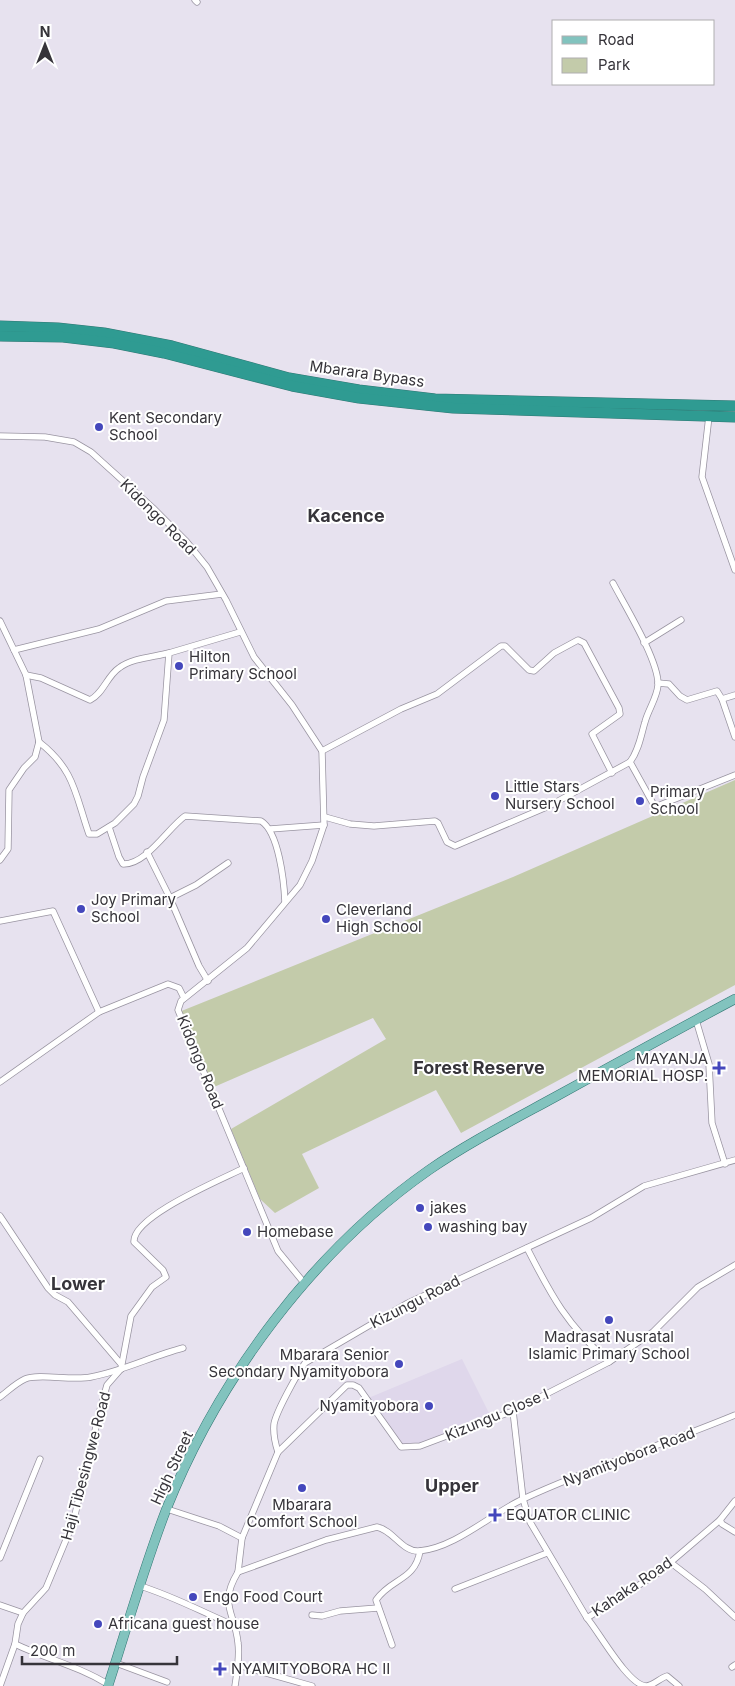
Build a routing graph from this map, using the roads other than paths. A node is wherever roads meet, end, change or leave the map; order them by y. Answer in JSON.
{"nodes":[{"id":1,"x":0,"y":326,"type":"edge"},
{"id":2,"x":0,"y":336,"type":"edge"},
{"id":3,"x":735,"y":406,"type":"edge"},
{"id":4,"x":709,"y":416,"type":"junction"},
{"id":5,"x":735,"y":417,"type":"edge"},
{"id":6,"x":0,"y":436,"type":"edge"},
{"id":7,"x":735,"y":570,"type":"edge"},
{"id":8,"x":613,"y":583,"type":"dead end"},
{"id":9,"x":222,"y":594,"type":"junction"},
{"id":10,"x":682,"y":620,"type":"dead end"},
{"id":11,"x":0,"y":621,"type":"edge"},
{"id":12,"x":240,"y":632,"type":"junction"},
{"id":13,"x":644,"y":644,"type":"junction"},
{"id":14,"x":14,"y":650,"type":"junction"},
{"id":15,"x":169,"y":653,"type":"junction"},
{"id":16,"x":26,"y":675,"type":"junction"},
{"id":17,"x":658,"y":683,"type":"junction"},
{"id":18,"x":735,"y":695,"type":"edge"},
{"id":19,"x":722,"y":700,"type":"junction"},
{"id":20,"x":735,"y":737,"type":"edge"},
{"id":21,"x":40,"y":742,"type":"junction"},
{"id":22,"x":322,"y":750,"type":"junction"},
{"id":23,"x":630,"y":762,"type":"junction"},
{"id":24,"x":612,"y":773,"type":"junction"},
{"id":25,"x":735,"y":775,"type":"edge"},
{"id":26,"x":325,"y":818,"type":"junction"},
{"id":27,"x":324,"y":825,"type":"junction"},
{"id":28,"x":109,"y":827,"type":"junction"},
{"id":29,"x":270,"y":829,"type":"junction"},
{"id":30,"x":147,"y":852,"type":"junction"},
{"id":31,"x":0,"y":860,"type":"edge"},
{"id":32,"x":228,"y":863,"type":"dead end"},
{"id":33,"x":170,"y":898,"type":"junction"},
{"id":34,"x":285,"y":902,"type":"junction"},
{"id":35,"x":0,"y":921,"type":"edge"},
{"id":36,"x":208,"y":981,"type":"junction"},
{"id":37,"x":184,"y":998,"type":"junction"},
{"id":38,"x":735,"y":999,"type":"edge"},
{"id":39,"x":99,"y":1012,"type":"junction"},
{"id":40,"x":696,"y":1020,"type":"junction"},
{"id":41,"x":0,"y":1082,"type":"edge"},
{"id":42,"x":735,"y":1160,"type":"edge"},
{"id":43,"x":725,"y":1164,"type":"junction"},
{"id":44,"x":244,"y":1168,"type":"junction"},
{"id":45,"x":0,"y":1216,"type":"edge"},
{"id":46,"x":527,"y":1248,"type":"junction"},
{"id":47,"x":735,"y":1265,"type":"edge"},
{"id":48,"x":305,"y":1284,"type":"junction"},
{"id":49,"x":183,"y":1348,"type":"dead end"},
{"id":50,"x":609,"y":1362,"type":"junction"},
{"id":51,"x":121,"y":1366,"type":"junction"},
{"id":52,"x":0,"y":1397,"type":"edge"},
{"id":53,"x":513,"y":1411,"type":"junction"},
{"id":54,"x":735,"y":1415,"type":"edge"},
{"id":55,"x":278,"y":1452,"type":"junction"},
{"id":56,"x":40,"y":1459,"type":"dead end"},
{"id":57,"x":523,"y":1499,"type":"junction"},
{"id":58,"x":735,"y":1501,"type":"edge"},
{"id":59,"x":167,"y":1509,"type":"junction"},
{"id":60,"x":720,"y":1520,"type":"junction"},
{"id":61,"x":735,"y":1532,"type":"edge"},
{"id":62,"x":242,"y":1538,"type":"junction"},
{"id":63,"x":420,"y":1551,"type":"junction"},
{"id":64,"x":547,"y":1553,"type":"junction"},
{"id":65,"x":0,"y":1558,"type":"edge"},
{"id":66,"x":670,"y":1562,"type":"junction"},
{"id":67,"x":238,"y":1572,"type":"junction"},
{"id":68,"x":140,"y":1586,"type":"junction"},
{"id":69,"x":455,"y":1589,"type":"dead end"},
{"id":70,"x":0,"y":1605,"type":"edge"},
{"id":71,"x":378,"y":1608,"type":"junction"},
{"id":72,"x":23,"y":1613,"type":"junction"},
{"id":73,"x":312,"y":1615,"type":"dead end"},
{"id":74,"x":735,"y":1617,"type":"edge"},
{"id":75,"x":587,"y":1618,"type":"junction"},
{"id":76,"x":233,"y":1625,"type":"junction"},
{"id":77,"x":15,"y":1644,"type":"junction"},
{"id":78,"x":392,"y":1645,"type":"dead end"},
{"id":79,"x":116,"y":1663,"type":"junction"},
{"id":80,"x":238,"y":1665,"type":"junction"},
{"id":81,"x":167,"y":1682,"type":"dead end"},
{"id":82,"x":109,"y":1685,"type":"edge"},
{"id":83,"x":0,"y":1686,"type":"edge"},
{"id":84,"x":234,"y":1686,"type":"edge"},
{"id":85,"x":312,"y":1686,"type":"edge"},
{"id":86,"x":679,"y":1686,"type":"edge"}],
"edges":[{"from":1,"to":3,"type":"highway","name":"Mbarara Bypass"},
{"from":2,"to":4,"type":"highway","name":"Mbarara Bypass"},
{"from":4,"to":5,"type":"highway","name":"Mbarara Bypass"},
{"from":4,"to":7,"type":"street"},
{"from":6,"to":9,"type":"street","name":"Kidongo Road"},
{"from":8,"to":13,"type":"street"},
{"from":9,"to":12,"type":"street","name":"Kidongo Road"},
{"from":9,"to":14,"type":"street"},
{"from":10,"to":13,"type":"street"},
{"from":11,"to":14,"type":"street"},
{"from":12,"to":15,"type":"street"},
{"from":12,"to":22,"type":"street","name":"Kidongo Road"},
{"from":13,"to":17,"type":"street"},
{"from":14,"to":16,"type":"street"},
{"from":15,"to":16,"type":"street"},
{"from":15,"to":28,"type":"street"},
{"from":16,"to":21,"type":"street"},
{"from":17,"to":19,"type":"street"},
{"from":17,"to":23,"type":"street"},
{"from":18,"to":19,"type":"street"},
{"from":19,"to":20,"type":"street"},
{"from":21,"to":28,"type":"street"},
{"from":21,"to":31,"type":"street"},
{"from":22,"to":24,"type":"street"},
{"from":22,"to":26,"type":"street","name":"Kidongo Road"},
{"from":23,"to":24,"type":"street"},
{"from":23,"to":25,"type":"street"},
{"from":24,"to":26,"type":"street"},
{"from":26,"to":27,"type":"street","name":"Kidongo Road"},
{"from":27,"to":29,"type":"street"},
{"from":27,"to":34,"type":"street","name":"Kidongo Road"},
{"from":28,"to":30,"type":"street"},
{"from":29,"to":30,"type":"street"},
{"from":29,"to":34,"type":"street"},
{"from":30,"to":33,"type":"street"},
{"from":32,"to":33,"type":"street"},
{"from":33,"to":36,"type":"street"},
{"from":34,"to":36,"type":"street","name":"Kidongo Road"},
{"from":35,"to":39,"type":"street"},
{"from":36,"to":37,"type":"street","name":"Kidongo Road"},
{"from":37,"to":39,"type":"street"},
{"from":37,"to":44,"type":"street","name":"Kidongo Road"},
{"from":38,"to":40,"type":"main road","name":"High Street"},
{"from":39,"to":41,"type":"street"},
{"from":40,"to":43,"type":"street"},
{"from":40,"to":48,"type":"main road","name":"High Street"},
{"from":42,"to":43,"type":"street","name":"Kizungu Road"},
{"from":43,"to":46,"type":"street","name":"Kizungu Road"},
{"from":44,"to":48,"type":"street","name":"Kidongo Road"},
{"from":44,"to":51,"type":"street"},
{"from":45,"to":51,"type":"street"},
{"from":46,"to":50,"type":"street"},
{"from":46,"to":55,"type":"street","name":"Kizungu Road"},
{"from":47,"to":50,"type":"street","name":"Kizungu Close I"},
{"from":48,"to":59,"type":"main road","name":"High Street"},
{"from":49,"to":51,"type":"street"},
{"from":50,"to":53,"type":"street","name":"Kizungu Close I"},
{"from":51,"to":52,"type":"street"},
{"from":51,"to":72,"type":"street","name":"Haji Tibesingwe Road"},
{"from":53,"to":55,"type":"street","name":"Kizungu Close I"},
{"from":53,"to":57,"type":"street","name":"Kahaka Road"},
{"from":54,"to":57,"type":"street","name":"Nyamityobora Road"},
{"from":55,"to":62,"type":"street"},
{"from":56,"to":65,"type":"street"},
{"from":57,"to":63,"type":"street","name":"Nyamityobora Road"},
{"from":57,"to":64,"type":"street","name":"Kahaka Road"},
{"from":58,"to":60,"type":"street","name":"Kahaka Road"},
{"from":59,"to":62,"type":"street"},
{"from":59,"to":68,"type":"main road","name":"High Street"},
{"from":60,"to":61,"type":"street"},
{"from":60,"to":66,"type":"street","name":"Kahaka Road"},
{"from":62,"to":67,"type":"street"},
{"from":63,"to":67,"type":"street"},
{"from":63,"to":71,"type":"street"},
{"from":64,"to":69,"type":"street"},
{"from":64,"to":75,"type":"street","name":"Kahaka Road"},
{"from":66,"to":74,"type":"street"},
{"from":66,"to":75,"type":"street","name":"Kahaka Road"},
{"from":67,"to":76,"type":"street"},
{"from":68,"to":76,"type":"street"},
{"from":68,"to":79,"type":"main road","name":"High Street"},
{"from":70,"to":72,"type":"street"},
{"from":71,"to":73,"type":"street"},
{"from":71,"to":78,"type":"street"},
{"from":72,"to":77,"type":"street","name":"Haji Tibesingwe Road"},
{"from":75,"to":86,"type":"street"},
{"from":76,"to":80,"type":"street"},
{"from":77,"to":82,"type":"street"},
{"from":77,"to":83,"type":"street","name":"Haji Tibesingwe Road"},
{"from":79,"to":81,"type":"street"},
{"from":79,"to":82,"type":"main road","name":"High Street"},
{"from":80,"to":84,"type":"street"},
{"from":80,"to":85,"type":"street"}]}
